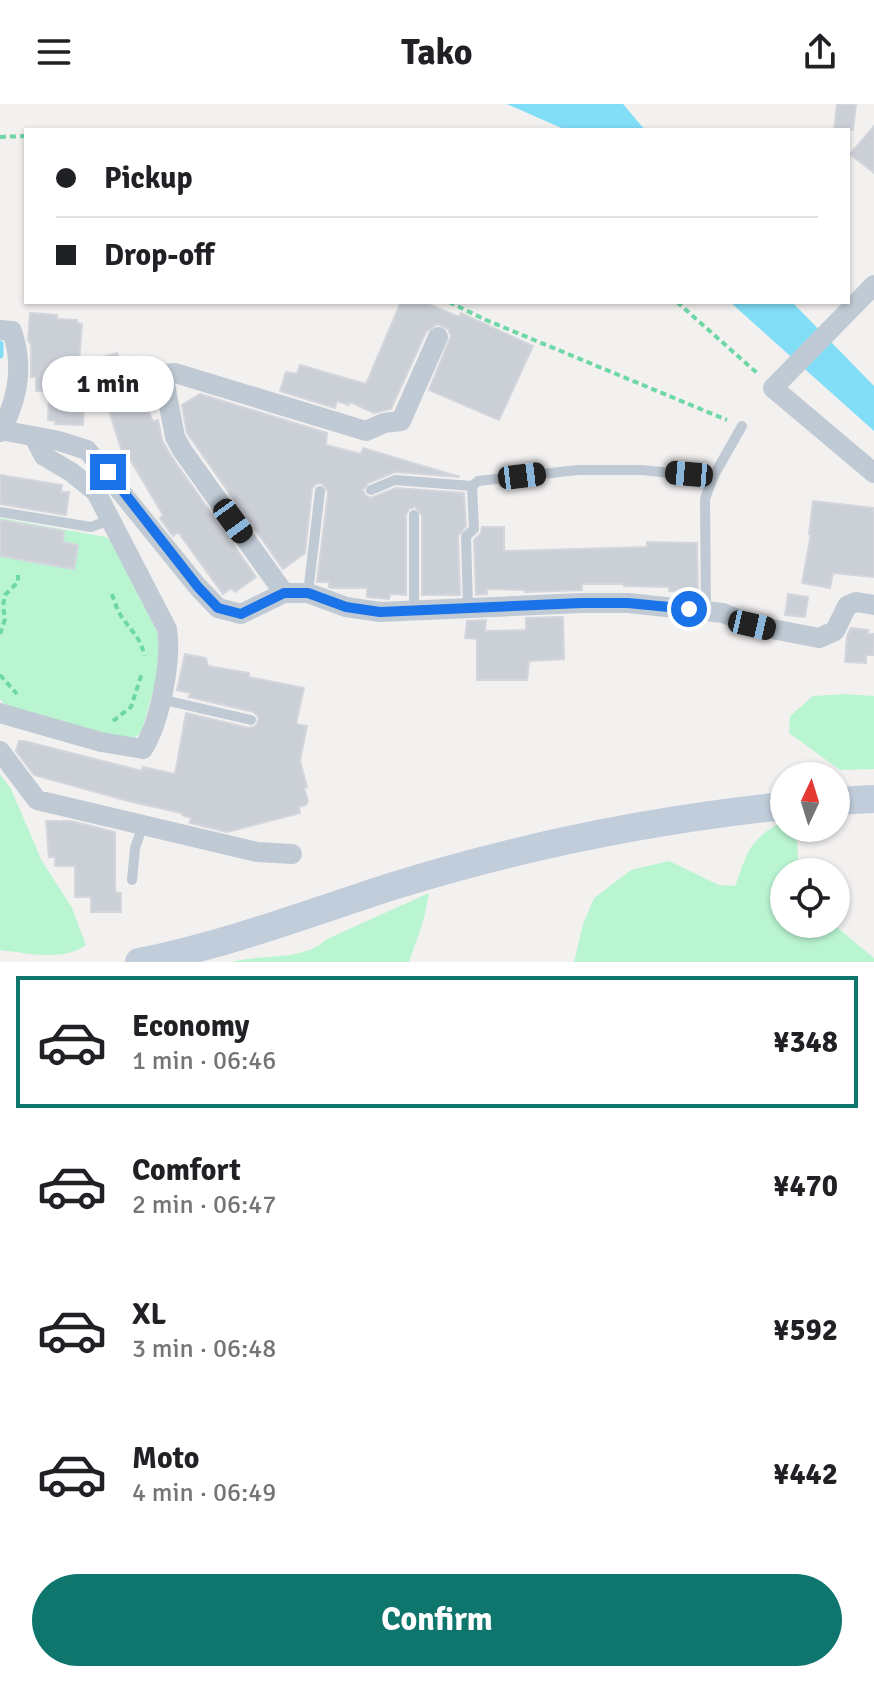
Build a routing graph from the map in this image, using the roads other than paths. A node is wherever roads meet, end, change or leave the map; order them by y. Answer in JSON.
{"nodes":[{"id":1,"x":874,"y":285,"type":"edge"},
{"id":2,"x":0,"y":330,"type":"edge"},
{"id":3,"x":438,"y":337,"type":"dead end"},
{"id":4,"x":742,"y":426,"type":"road end"},
{"id":5,"x":1,"y":431,"type":"edge"},
{"id":6,"x":34,"y":437,"type":"junction"},
{"id":7,"x":874,"y":473,"type":"edge"},
{"id":8,"x":713,"y":477,"type":"junction"},
{"id":9,"x":472,"y":486,"type":"junction"},
{"id":10,"x":371,"y":490,"type":"dead end"},
{"id":11,"x":320,"y":491,"type":"dead end"},
{"id":12,"x":0,"y":512,"type":"edge"},
{"id":13,"x":414,"y":515,"type":"dead end"},
{"id":14,"x":110,"y":520,"type":"junction"},
{"id":15,"x":284,"y":593,"type":"junction"},
{"id":16,"x":308,"y":593,"type":"junction"},
{"id":17,"x":874,"y":605,"type":"edge"},
{"id":18,"x":468,"y":608,"type":"junction"},
{"id":19,"x":706,"y":610,"type":"junction"},
{"id":20,"x":414,"y":611,"type":"junction"},
{"id":21,"x":160,"y":699,"type":"junction"},
{"id":22,"x":0,"y":713,"type":"edge"},
{"id":23,"x":251,"y":720,"type":"dead end"},
{"id":24,"x":0,"y":751,"type":"edge"},
{"id":25,"x":874,"y":799,"type":"edge"},
{"id":26,"x":850,"y":800,"type":"edge"},
{"id":27,"x":770,"y":808,"type":"edge"},
{"id":28,"x":143,"y":825,"type":"junction"},
{"id":29,"x":292,"y":854,"type":"dead end"},
{"id":30,"x":132,"y":880,"type":"dead end"},
{"id":31,"x":139,"y":962,"type":"edge"}],
"edges":[{"from":1,"to":7,"type":"street"},
{"from":2,"to":5,"type":"street"},
{"from":3,"to":15,"type":"street"},
{"from":4,"to":8,"type":"lane"},
{"from":5,"to":6,"type":"street"},
{"from":6,"to":14,"type":"street"},
{"from":6,"to":15,"type":"street"},
{"from":8,"to":9,"type":"lane"},
{"from":8,"to":19,"type":"lane"},
{"from":9,"to":10,"type":"lane"},
{"from":9,"to":18,"type":"lane"},
{"from":11,"to":16,"type":"lane"},
{"from":12,"to":14,"type":"lane"},
{"from":13,"to":20,"type":"lane"},
{"from":14,"to":21,"type":"street"},
{"from":15,"to":16,"type":"street"},
{"from":16,"to":20,"type":"street"},
{"from":17,"to":19,"type":"street"},
{"from":18,"to":19,"type":"street"},
{"from":18,"to":20,"type":"street"},
{"from":21,"to":22,"type":"street"},
{"from":21,"to":23,"type":"lane"},
{"from":24,"to":28,"type":"street"},
{"from":25,"to":26,"type":"street"},
{"from":27,"to":31,"type":"street"},
{"from":28,"to":29,"type":"street"},
{"from":28,"to":30,"type":"lane"}]}
